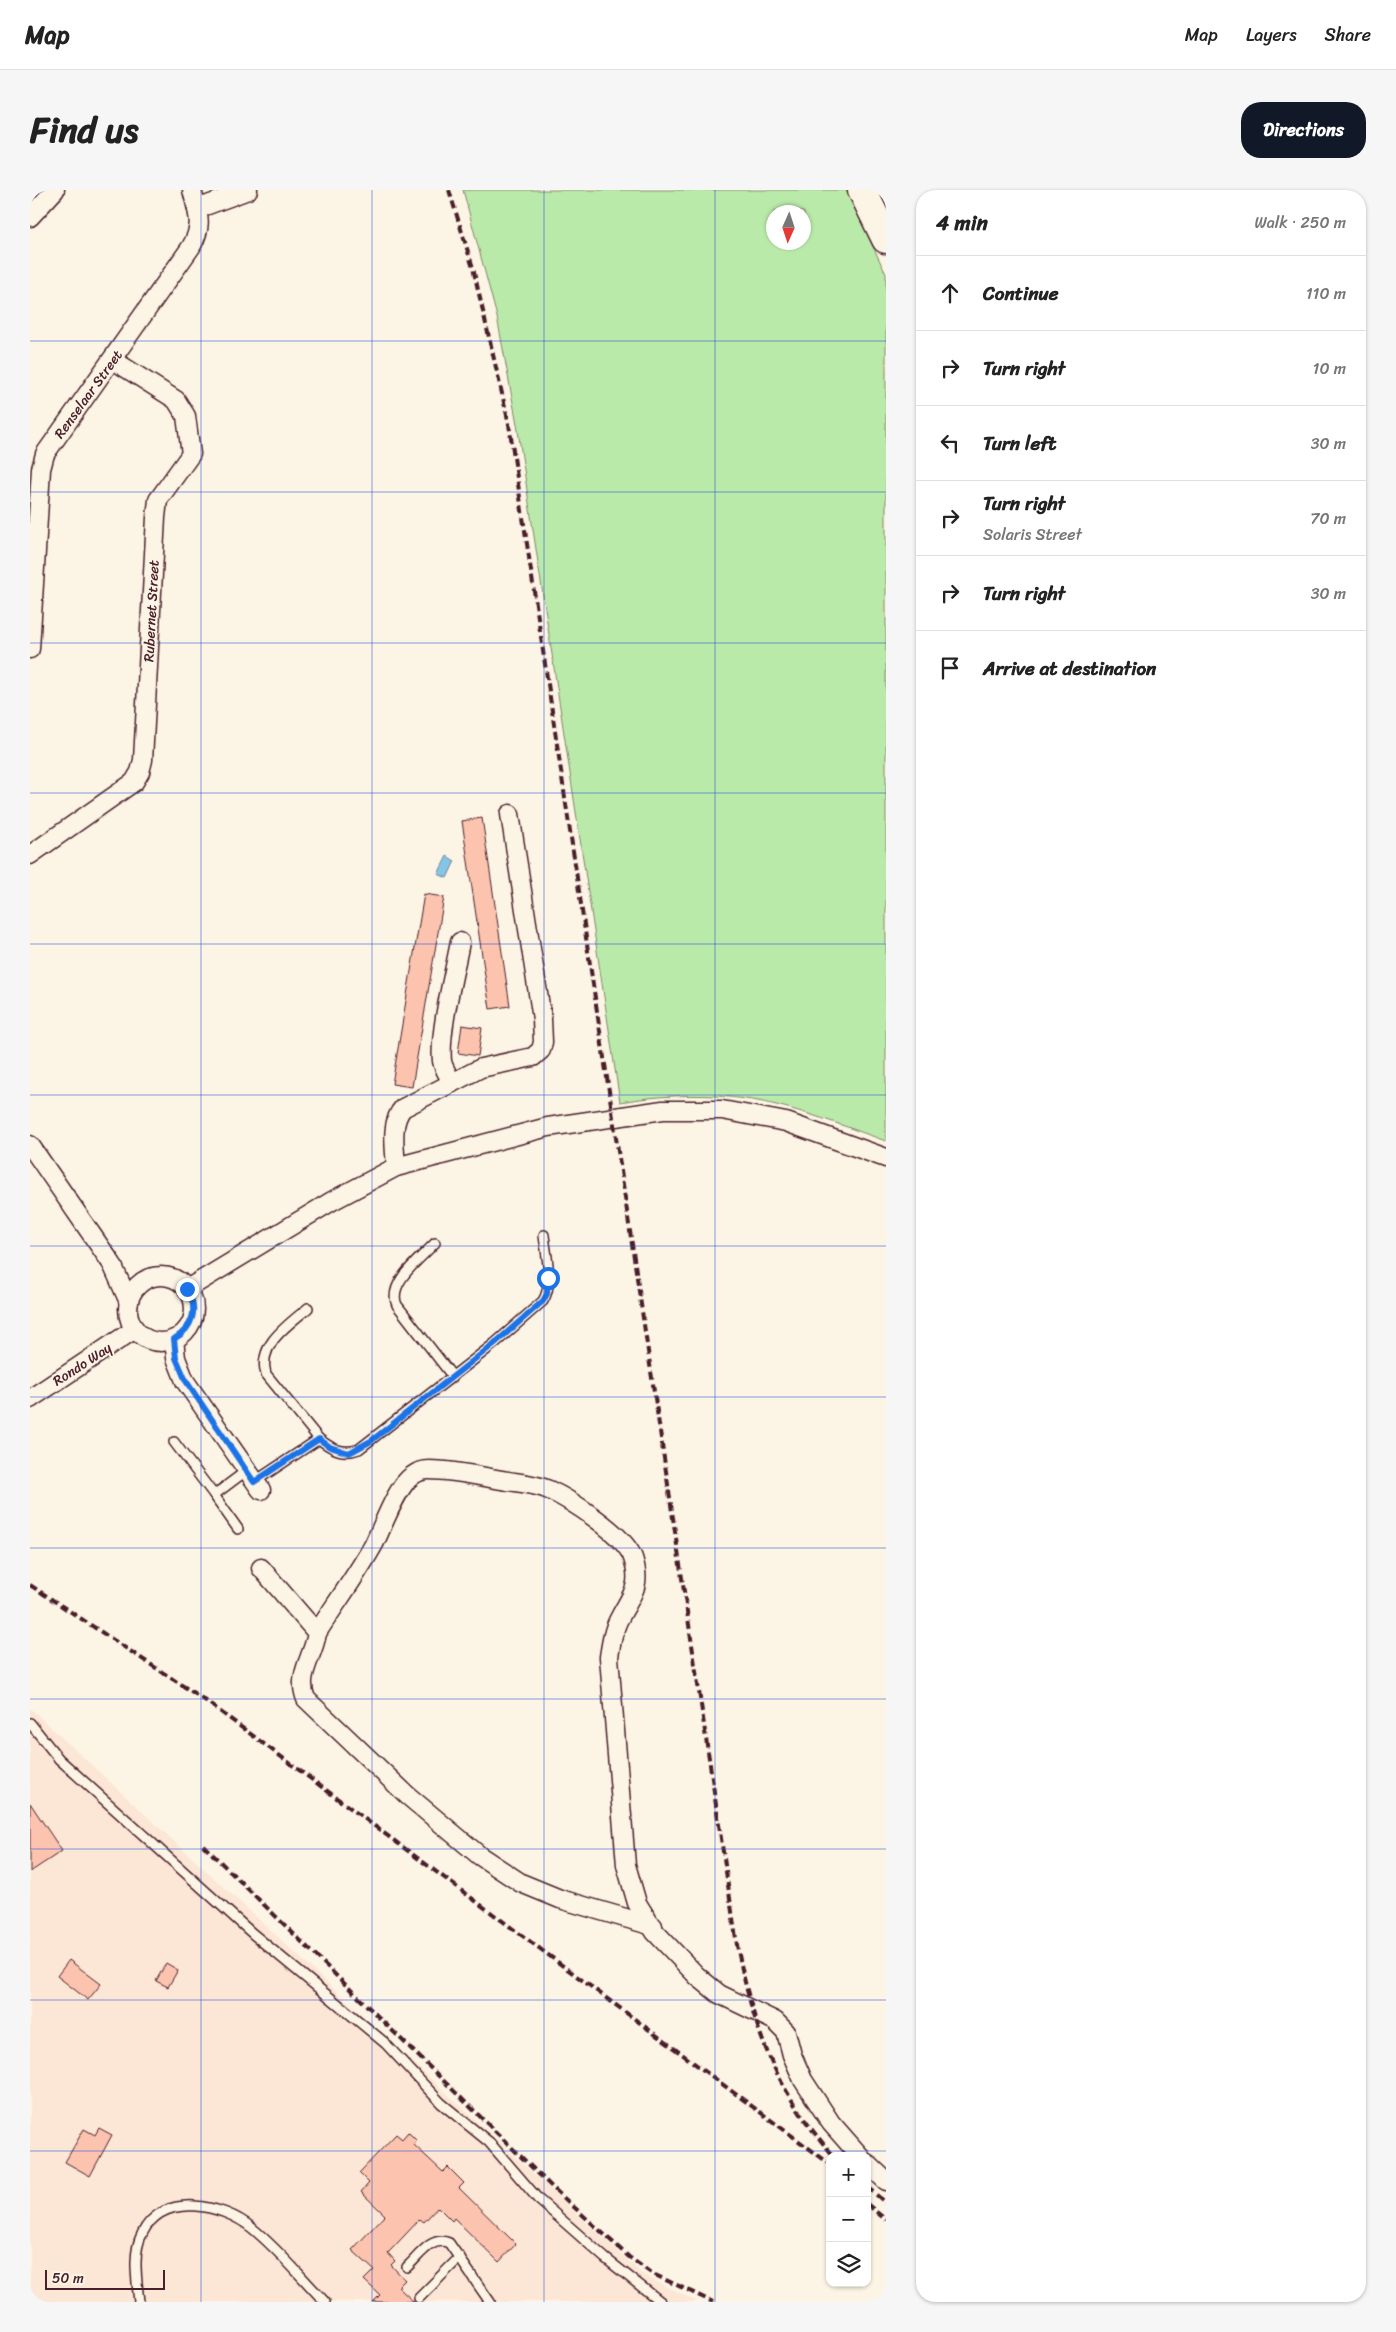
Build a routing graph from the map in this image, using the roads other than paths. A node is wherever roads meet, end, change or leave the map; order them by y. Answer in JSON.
{"nodes":[{"id":1,"x":55,"y":190,"type":"edge"},
{"id":2,"x":192,"y":190,"type":"edge"},
{"id":3,"x":248,"y":190,"type":"edge"},
{"id":4,"x":862,"y":190,"type":"edge"},
{"id":5,"x":197,"y":209,"type":"junction"},
{"id":6,"x":30,"y":217,"type":"edge"},
{"id":7,"x":886,"y":240,"type":"edge"},
{"id":8,"x":112,"y":360,"type":"junction"},
{"id":9,"x":30,"y":649,"type":"edge"},
{"id":10,"x":510,"y":814,"type":"dead end"},
{"id":11,"x":30,"y":855,"type":"edge"},
{"id":12,"x":460,"y":942,"type":"dead end"},
{"id":13,"x":452,"y":1082,"type":"junction"},
{"id":14,"x":30,"y":1129,"type":"edge"},
{"id":15,"x":30,"y":1146,"type":"edge"},
{"id":16,"x":30,"y":1153,"type":"edge"},
{"id":17,"x":886,"y":1158,"type":"edge"},
{"id":18,"x":44,"y":1166,"type":"junction"},
{"id":19,"x":396,"y":1167,"type":"junction"},
{"id":20,"x":544,"y":1235,"type":"dead end"},
{"id":21,"x":435,"y":1244,"type":"dead end"},
{"id":22,"x":112,"y":1264,"type":"junction"},
{"id":23,"x":145,"y":1281,"type":"junction"},
{"id":24,"x":187,"y":1289,"type":"junction"},
{"id":25,"x":129,"y":1302,"type":"junction"},
{"id":26,"x":308,"y":1308,"type":"dead end"},
{"id":27,"x":135,"y":1329,"type":"junction"},
{"id":28,"x":174,"y":1339,"type":"junction"},
{"id":29,"x":453,"y":1377,"type":"junction"},
{"id":30,"x":30,"y":1399,"type":"edge"},
{"id":31,"x":319,"y":1439,"type":"junction"},
{"id":32,"x":174,"y":1442,"type":"dead end"},
{"id":33,"x":254,"y":1481,"type":"junction"},
{"id":34,"x":214,"y":1495,"type":"junction"},
{"id":35,"x":238,"y":1528,"type":"dead end"},
{"id":36,"x":261,"y":1568,"type":"dead end"},
{"id":37,"x":316,"y":1634,"type":"junction"},
{"id":38,"x":30,"y":1723,"type":"edge"},
{"id":39,"x":653,"y":1926,"type":"junction"},
{"id":40,"x":856,"y":2152,"type":"edge"},
{"id":41,"x":871,"y":2167,"type":"edge"},
{"id":42,"x":886,"y":2181,"type":"edge"},
{"id":43,"x":460,"y":2257,"type":"junction"},
{"id":44,"x":407,"y":2267,"type":"dead end"},
{"id":45,"x":419,"y":2298,"type":"dead end"},
{"id":46,"x":139,"y":2302,"type":"edge"},
{"id":47,"x":324,"y":2302,"type":"edge"},
{"id":48,"x":490,"y":2302,"type":"edge"},
{"id":49,"x":661,"y":2302,"type":"edge"}],
"edges":[{"from":1,"to":6,"type":"street"},
{"from":2,"to":5,"type":"street","name":"Renselaar Street"},
{"from":3,"to":5,"type":"street"},
{"from":4,"to":7,"type":"main road"},
{"from":5,"to":8,"type":"street","name":"Renselaar Street"},
{"from":8,"to":9,"type":"street","name":"Renselaar Street"},
{"from":8,"to":11,"type":"street","name":"Rubernet Street"},
{"from":10,"to":13,"type":"street"},
{"from":12,"to":13,"type":"street"},
{"from":13,"to":19,"type":"street"},
{"from":14,"to":18,"type":"street"},
{"from":15,"to":18,"type":"street"},
{"from":16,"to":18,"type":"street"},
{"from":17,"to":19,"type":"street"},
{"from":18,"to":22,"type":"street"},
{"from":19,"to":24,"type":"street"},
{"from":20,"to":29,"type":"lane"},
{"from":21,"to":29,"type":"lane"},
{"from":22,"to":23,"type":"street"},
{"from":22,"to":25,"type":"street"},
{"from":23,"to":24,"type":"street"},
{"from":23,"to":25,"type":"street"},
{"from":24,"to":28,"type":"street"},
{"from":25,"to":27,"type":"street"},
{"from":26,"to":31,"type":"lane"},
{"from":27,"to":28,"type":"street"},
{"from":27,"to":30,"type":"street","name":"Rondo Way"},
{"from":28,"to":33,"type":"street"},
{"from":29,"to":31,"type":"lane"},
{"from":31,"to":33,"type":"lane"},
{"from":32,"to":34,"type":"lane"},
{"from":33,"to":34,"type":"lane"},
{"from":34,"to":35,"type":"lane"},
{"from":36,"to":37,"type":"street"},
{"from":37,"to":39,"type":"street"},
{"from":37,"to":39,"type":"street"},
{"from":38,"to":49,"type":"lane"},
{"from":39,"to":40,"type":"street"},
{"from":41,"to":42,"type":"street"},
{"from":43,"to":44,"type":"lane"},
{"from":43,"to":45,"type":"lane"},
{"from":43,"to":48,"type":"lane"},
{"from":46,"to":47,"type":"lane"}]}
